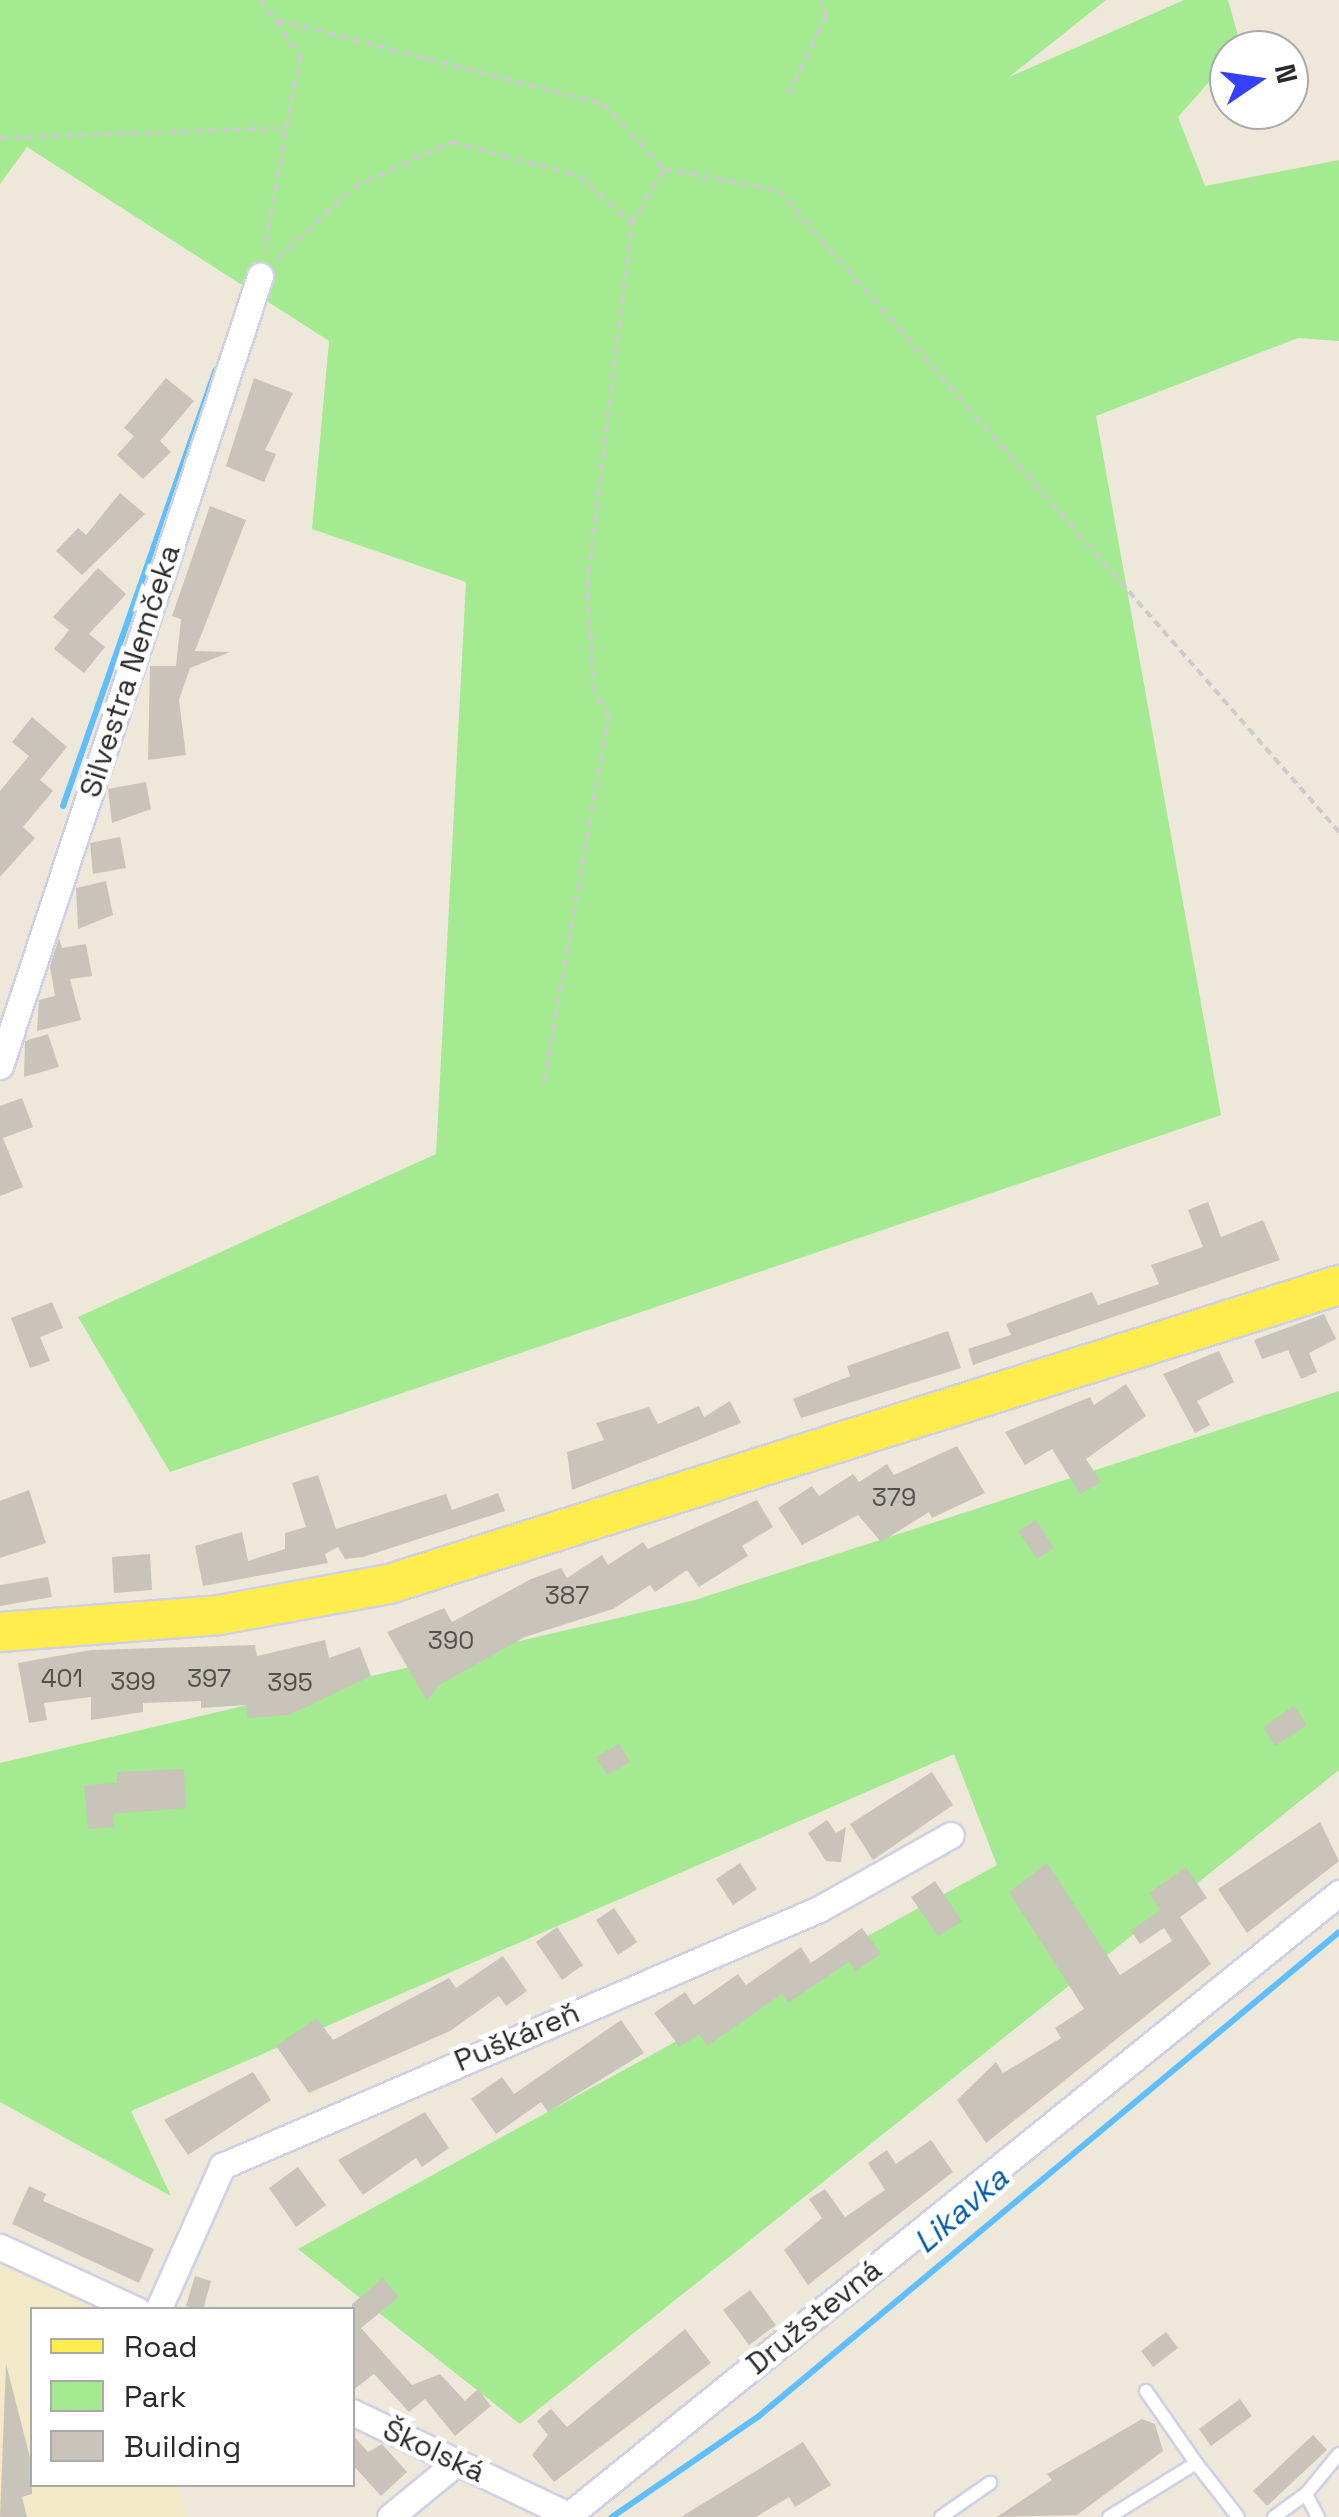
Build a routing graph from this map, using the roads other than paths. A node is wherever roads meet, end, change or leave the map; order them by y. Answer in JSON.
{"nodes":[{"id":1,"x":260,"y":276,"type":"road end"},
{"id":2,"x":0,"y":1066,"type":"edge"},
{"id":3,"x":1339,"y":1285,"type":"edge"},
{"id":4,"x":0,"y":1632,"type":"edge"},
{"id":5,"x":951,"y":1835,"type":"dead end"},
{"id":6,"x":1339,"y":1893,"type":"edge"},
{"id":7,"x":0,"y":2247,"type":"edge"},
{"id":8,"x":130,"y":2307,"type":"edge"},
{"id":9,"x":159,"y":2307,"type":"edge"},
{"id":10,"x":1146,"y":2391,"type":"dead end"},
{"id":11,"x":355,"y":2413,"type":"edge"},
{"id":12,"x":1339,"y":2454,"type":"edge"},
{"id":13,"x":457,"y":2462,"type":"junction"},
{"id":14,"x":1196,"y":2463,"type":"junction"},
{"id":15,"x":990,"y":2483,"type":"dead end"},
{"id":16,"x":1306,"y":2494,"type":"junction"},
{"id":17,"x":571,"y":2516,"type":"edge"},
{"id":18,"x":390,"y":2517,"type":"edge"},
{"id":19,"x":941,"y":2517,"type":"edge"},
{"id":20,"x":1108,"y":2517,"type":"edge"},
{"id":21,"x":1238,"y":2517,"type":"edge"},
{"id":22,"x":1274,"y":2517,"type":"edge"},
{"id":23,"x":1318,"y":2517,"type":"edge"}],
"edges":[{"from":1,"to":2,"type":"street","name":"Silvestra Nemčeka"},
{"from":3,"to":4,"type":"main road"},
{"from":5,"to":9,"type":"street","name":"Puškáreň"},
{"from":6,"to":17,"type":"street","name":"Družstevná"},
{"from":7,"to":8,"type":"street"},
{"from":10,"to":14,"type":"lane"},
{"from":11,"to":13,"type":"street","name":"Školská"},
{"from":12,"to":16,"type":"lane"},
{"from":13,"to":17,"type":"street","name":"Školská"},
{"from":13,"to":18,"type":"street"},
{"from":14,"to":20,"type":"lane"},
{"from":14,"to":21,"type":"lane"},
{"from":15,"to":19,"type":"lane"},
{"from":16,"to":22,"type":"lane"},
{"from":16,"to":23,"type":"lane"}]}
